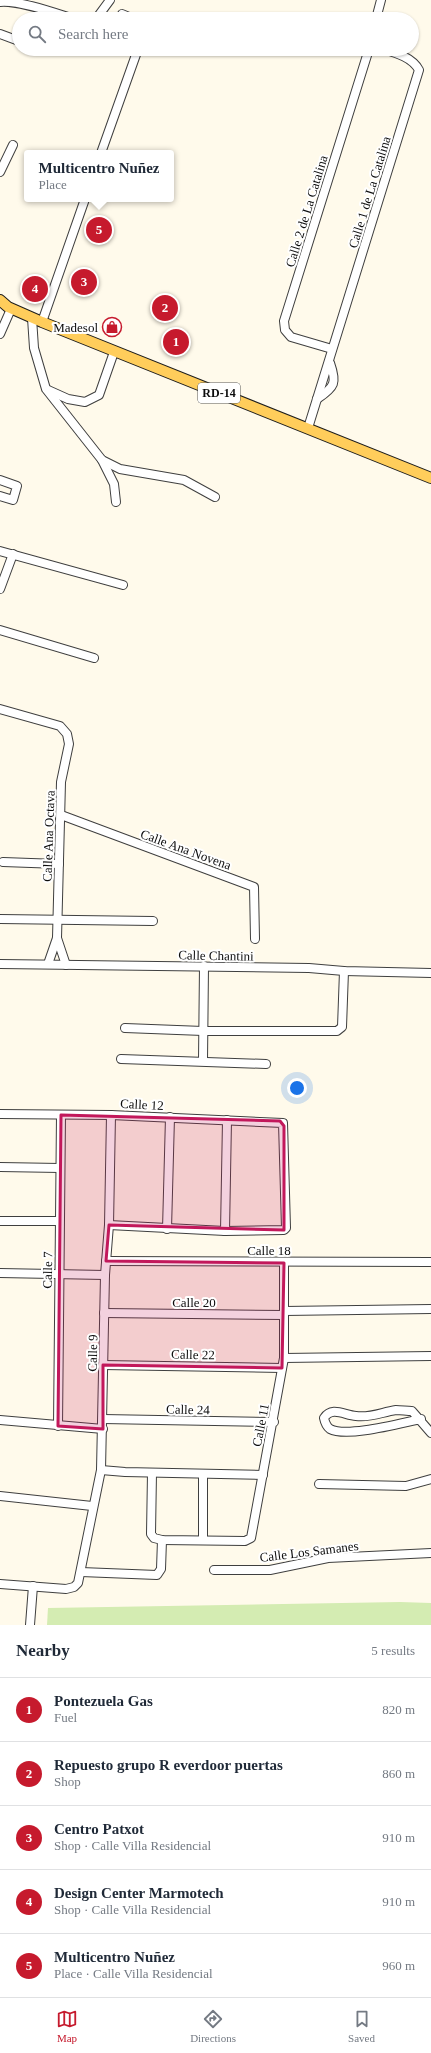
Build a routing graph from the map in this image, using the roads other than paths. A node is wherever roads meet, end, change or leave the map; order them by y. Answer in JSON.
{"nodes":[{"id":1,"x":5,"y":0,"type":"edge"},
{"id":2,"x":110,"y":0,"type":"edge"},
{"id":3,"x":381,"y":0,"type":"edge"},
{"id":4,"x":0,"y":2,"type":"edge"},
{"id":5,"x":51,"y":12,"type":"edge"},
{"id":6,"x":101,"y":12,"type":"edge"},
{"id":7,"x":378,"y":12,"type":"edge"},
{"id":8,"x":0,"y":34,"type":"edge"},
{"id":9,"x":12,"y":38,"type":"edge"},
{"id":10,"x":136,"y":56,"type":"edge"},
{"id":11,"x":366,"y":56,"type":"edge"},
{"id":12,"x":401,"y":56,"type":"edge"},
{"id":13,"x":12,"y":144,"type":"dead end"},
{"id":14,"x":102,"y":150,"type":"edge"},
{"id":15,"x":0,"y":172,"type":"edge"},
{"id":16,"x":84,"y":202,"type":"edge"},
{"id":17,"x":0,"y":300,"type":"edge"},
{"id":18,"x":6,"y":308,"type":"edge"},
{"id":19,"x":32,"y":318,"type":"junction"},
{"id":20,"x":42,"y":322,"type":"junction"},
{"id":21,"x":0,"y":334,"type":"edge"},
{"id":22,"x":332,"y":349,"type":"junction"},
{"id":23,"x":114,"y":352,"type":"junction"},
{"id":24,"x":46,"y":389,"type":"junction"},
{"id":25,"x":308,"y":428,"type":"junction"},
{"id":26,"x":102,"y":460,"type":"junction"},
{"id":27,"x":431,"y":478,"type":"edge"},
{"id":28,"x":0,"y":480,"type":"edge"},
{"id":29,"x":0,"y":496,"type":"edge"},
{"id":30,"x":215,"y":497,"type":"dead end"},
{"id":31,"x":116,"y":502,"type":"dead end"},
{"id":32,"x":0,"y":551,"type":"edge"},
{"id":33,"x":13,"y":554,"type":"junction"},
{"id":34,"x":123,"y":585,"type":"dead end"},
{"id":35,"x":0,"y":589,"type":"edge"},
{"id":36,"x":0,"y":630,"type":"edge"},
{"id":37,"x":94,"y":658,"type":"dead end"},
{"id":38,"x":0,"y":709,"type":"edge"},
{"id":39,"x":61,"y":815,"type":"junction"},
{"id":40,"x":3,"y":862,"type":"dead end"},
{"id":41,"x":59,"y":864,"type":"junction"},
{"id":42,"x":0,"y":919,"type":"edge"},
{"id":43,"x":58,"y":920,"type":"junction"},
{"id":44,"x":153,"y":921,"type":"dead end"},
{"id":45,"x":57,"y":938,"type":"junction"},
{"id":46,"x":255,"y":939,"type":"dead end"},
{"id":47,"x":0,"y":964,"type":"edge"},
{"id":48,"x":48,"y":964,"type":"junction"},
{"id":49,"x":66,"y":964,"type":"junction"},
{"id":50,"x":204,"y":966,"type":"junction"},
{"id":51,"x":344,"y":971,"type":"junction"},
{"id":52,"x":431,"y":973,"type":"edge"},
{"id":53,"x":125,"y":1028,"type":"dead end"},
{"id":54,"x":203,"y":1031,"type":"junction"},
{"id":55,"x":120,"y":1059,"type":"dead end"},
{"id":56,"x":203,"y":1061,"type":"junction"},
{"id":57,"x":266,"y":1064,"type":"dead end"},
{"id":58,"x":0,"y":1114,"type":"edge"},
{"id":59,"x":61,"y":1115,"type":"junction"},
{"id":60,"x":111,"y":1115,"type":"junction"},
{"id":61,"x":170,"y":1117,"type":"junction"},
{"id":62,"x":227,"y":1120,"type":"junction"},
{"id":63,"x":0,"y":1167,"type":"edge"},
{"id":64,"x":60,"y":1168,"type":"junction"},
{"id":65,"x":0,"y":1221,"type":"edge"},
{"id":66,"x":60,"y":1221,"type":"junction"},
{"id":67,"x":109,"y":1226,"type":"junction"},
{"id":68,"x":167,"y":1229,"type":"junction"},
{"id":69,"x":225,"y":1231,"type":"junction"},
{"id":70,"x":106,"y":1261,"type":"junction"},
{"id":71,"x":284,"y":1262,"type":"junction"},
{"id":72,"x":431,"y":1262,"type":"edge"},
{"id":73,"x":0,"y":1274,"type":"edge"},
{"id":74,"x":58,"y":1274,"type":"junction"},
{"id":75,"x":105,"y":1275,"type":"junction"},
{"id":76,"x":431,"y":1309,"type":"edge"},
{"id":77,"x":104,"y":1313,"type":"junction"},
{"id":78,"x":284,"y":1313,"type":"junction"},
{"id":79,"x":431,"y":1356,"type":"edge"},
{"id":80,"x":284,"y":1358,"type":"junction"},
{"id":81,"x":103,"y":1365,"type":"junction"},
{"id":82,"x":282,"y":1368,"type":"junction"},
{"id":83,"x":103,"y":1419,"type":"junction"},
{"id":84,"x":421,"y":1419,"type":"junction"},
{"id":85,"x":0,"y":1420,"type":"edge"},
{"id":86,"x":274,"y":1422,"type":"junction"},
{"id":87,"x":58,"y":1426,"type":"junction"},
{"id":88,"x":103,"y":1429,"type":"junction"},
{"id":89,"x":431,"y":1434,"type":"edge"},
{"id":90,"x":101,"y":1470,"type":"junction"},
{"id":91,"x":152,"y":1473,"type":"junction"},
{"id":92,"x":203,"y":1474,"type":"junction"},
{"id":93,"x":262,"y":1475,"type":"junction"},
{"id":94,"x":431,"y":1479,"type":"edge"},
{"id":95,"x":319,"y":1484,"type":"dead end"},
{"id":96,"x":0,"y":1496,"type":"edge"},
{"id":97,"x":92,"y":1506,"type":"junction"},
{"id":98,"x":162,"y":1540,"type":"junction"},
{"id":99,"x":203,"y":1540,"type":"junction"},
{"id":100,"x":431,"y":1553,"type":"edge"},
{"id":101,"x":214,"y":1570,"type":"dead end"},
{"id":102,"x":81,"y":1572,"type":"junction"},
{"id":103,"x":0,"y":1584,"type":"edge"},
{"id":104,"x":33,"y":1586,"type":"junction"},
{"id":105,"x":30,"y":1625,"type":"edge"}],
"edges":[{"from":1,"to":4,"type":"street"},
{"from":1,"to":5,"type":"street"},
{"from":2,"to":6,"type":"street"},
{"from":3,"to":7,"type":"street"},
{"from":8,"to":9,"type":"street"},
{"from":10,"to":14,"type":"street"},
{"from":11,"to":22,"type":"street","name":"Calle 2 de La Catalina"},
{"from":12,"to":22,"type":"street","name":"Calle 1 de La Catalina"},
{"from":13,"to":15,"type":"street"},
{"from":16,"to":20,"type":"street"},
{"from":17,"to":18,"type":"main road","number":"RD-14"},
{"from":18,"to":19,"type":"main road","number":"RD-14"},
{"from":18,"to":21,"type":"street"},
{"from":19,"to":20,"type":"main road","number":"RD-14"},
{"from":19,"to":24,"type":"street"},
{"from":20,"to":23,"type":"main road","number":"RD-14"},
{"from":22,"to":25,"type":"street","name":"Calle 1 de La Catalina"},
{"from":23,"to":24,"type":"street"},
{"from":23,"to":25,"type":"main road","number":"RD-14"},
{"from":24,"to":26,"type":"street"},
{"from":25,"to":27,"type":"main road","number":"RD-14"},
{"from":26,"to":30,"type":"street"},
{"from":26,"to":31,"type":"street"},
{"from":28,"to":29,"type":"street"},
{"from":32,"to":33,"type":"street"},
{"from":33,"to":34,"type":"street"},
{"from":33,"to":35,"type":"street"},
{"from":36,"to":37,"type":"street"},
{"from":38,"to":39,"type":"street","name":"Calle Ana Octava"},
{"from":39,"to":41,"type":"street","name":"Calle Ana Octava"},
{"from":39,"to":46,"type":"street","name":"Calle Ana Novena"},
{"from":40,"to":41,"type":"street"},
{"from":41,"to":43,"type":"street","name":"Calle Ana Octava"},
{"from":42,"to":43,"type":"street"},
{"from":43,"to":44,"type":"street"},
{"from":43,"to":45,"type":"street","name":"Calle Ana Octava"},
{"from":45,"to":48,"type":"street","name":"Calle Ana Octava"},
{"from":45,"to":49,"type":"street","name":"Calle Ana Octava"},
{"from":47,"to":48,"type":"street","name":"Calle Chantini"},
{"from":48,"to":49,"type":"street","name":"Calle Chantini"},
{"from":49,"to":50,"type":"street","name":"Calle Chantini"},
{"from":50,"to":51,"type":"street","name":"Calle Chantini"},
{"from":50,"to":54,"type":"street"},
{"from":51,"to":52,"type":"street","name":"Calle Chantini"},
{"from":51,"to":54,"type":"street"},
{"from":53,"to":54,"type":"street"},
{"from":54,"to":56,"type":"street"},
{"from":55,"to":56,"type":"street"},
{"from":56,"to":57,"type":"street"},
{"from":58,"to":59,"type":"street","name":"Calle 12"},
{"from":59,"to":60,"type":"street","name":"Calle 12"},
{"from":59,"to":64,"type":"street","name":"Calle 7"},
{"from":60,"to":61,"type":"street","name":"Calle 12"},
{"from":60,"to":67,"type":"street","name":"Calle 9"},
{"from":61,"to":62,"type":"street","name":"Calle 12"},
{"from":61,"to":68,"type":"street"},
{"from":62,"to":69,"type":"street"},
{"from":62,"to":69,"type":"street","name":"Calle 12"},
{"from":63,"to":64,"type":"street"},
{"from":64,"to":66,"type":"street","name":"Calle 7"},
{"from":65,"to":66,"type":"street"},
{"from":66,"to":74,"type":"street","name":"Calle 7"},
{"from":67,"to":68,"type":"street"},
{"from":67,"to":70,"type":"street","name":"Calle 9"},
{"from":68,"to":69,"type":"street"},
{"from":70,"to":71,"type":"street","name":"Calle 18"},
{"from":70,"to":75,"type":"street","name":"Calle 9"},
{"from":71,"to":72,"type":"street","name":"Calle 18"},
{"from":71,"to":78,"type":"street","name":"Calle 11"},
{"from":73,"to":74,"type":"street"},
{"from":74,"to":75,"type":"street"},
{"from":74,"to":87,"type":"street","name":"Calle 7"},
{"from":75,"to":77,"type":"street","name":"Calle 9"},
{"from":76,"to":78,"type":"street","name":"Calle 20"},
{"from":77,"to":78,"type":"street","name":"Calle 20"},
{"from":77,"to":81,"type":"street","name":"Calle 9"},
{"from":78,"to":80,"type":"street","name":"Calle 11"},
{"from":79,"to":80,"type":"street"},
{"from":80,"to":82,"type":"street","name":"Calle 11"},
{"from":81,"to":82,"type":"street","name":"Calle 22"},
{"from":81,"to":83,"type":"street","name":"Calle 9"},
{"from":82,"to":86,"type":"street","name":"Calle 11"},
{"from":83,"to":86,"type":"street","name":"Calle 24"},
{"from":83,"to":88,"type":"street","name":"Calle 9"},
{"from":84,"to":84,"type":"street"},
{"from":84,"to":89,"type":"street"},
{"from":85,"to":87,"type":"street"},
{"from":86,"to":93,"type":"street","name":"Calle 11"},
{"from":87,"to":88,"type":"street"},
{"from":88,"to":90,"type":"street","name":"Calle 9"},
{"from":90,"to":91,"type":"street"},
{"from":90,"to":97,"type":"street","name":"Calle 9"},
{"from":91,"to":92,"type":"street"},
{"from":91,"to":98,"type":"street"},
{"from":92,"to":93,"type":"street"},
{"from":92,"to":99,"type":"street"},
{"from":93,"to":99,"type":"street","name":"Calle 11"},
{"from":94,"to":95,"type":"street"},
{"from":96,"to":97,"type":"street"},
{"from":97,"to":102,"type":"street","name":"Calle 9"},
{"from":98,"to":99,"type":"street"},
{"from":98,"to":102,"type":"street"},
{"from":100,"to":101,"type":"street","name":"Calle Los Samanes"},
{"from":102,"to":104,"type":"street","name":"Calle 9"},
{"from":103,"to":104,"type":"street"},
{"from":104,"to":105,"type":"street"}]}
